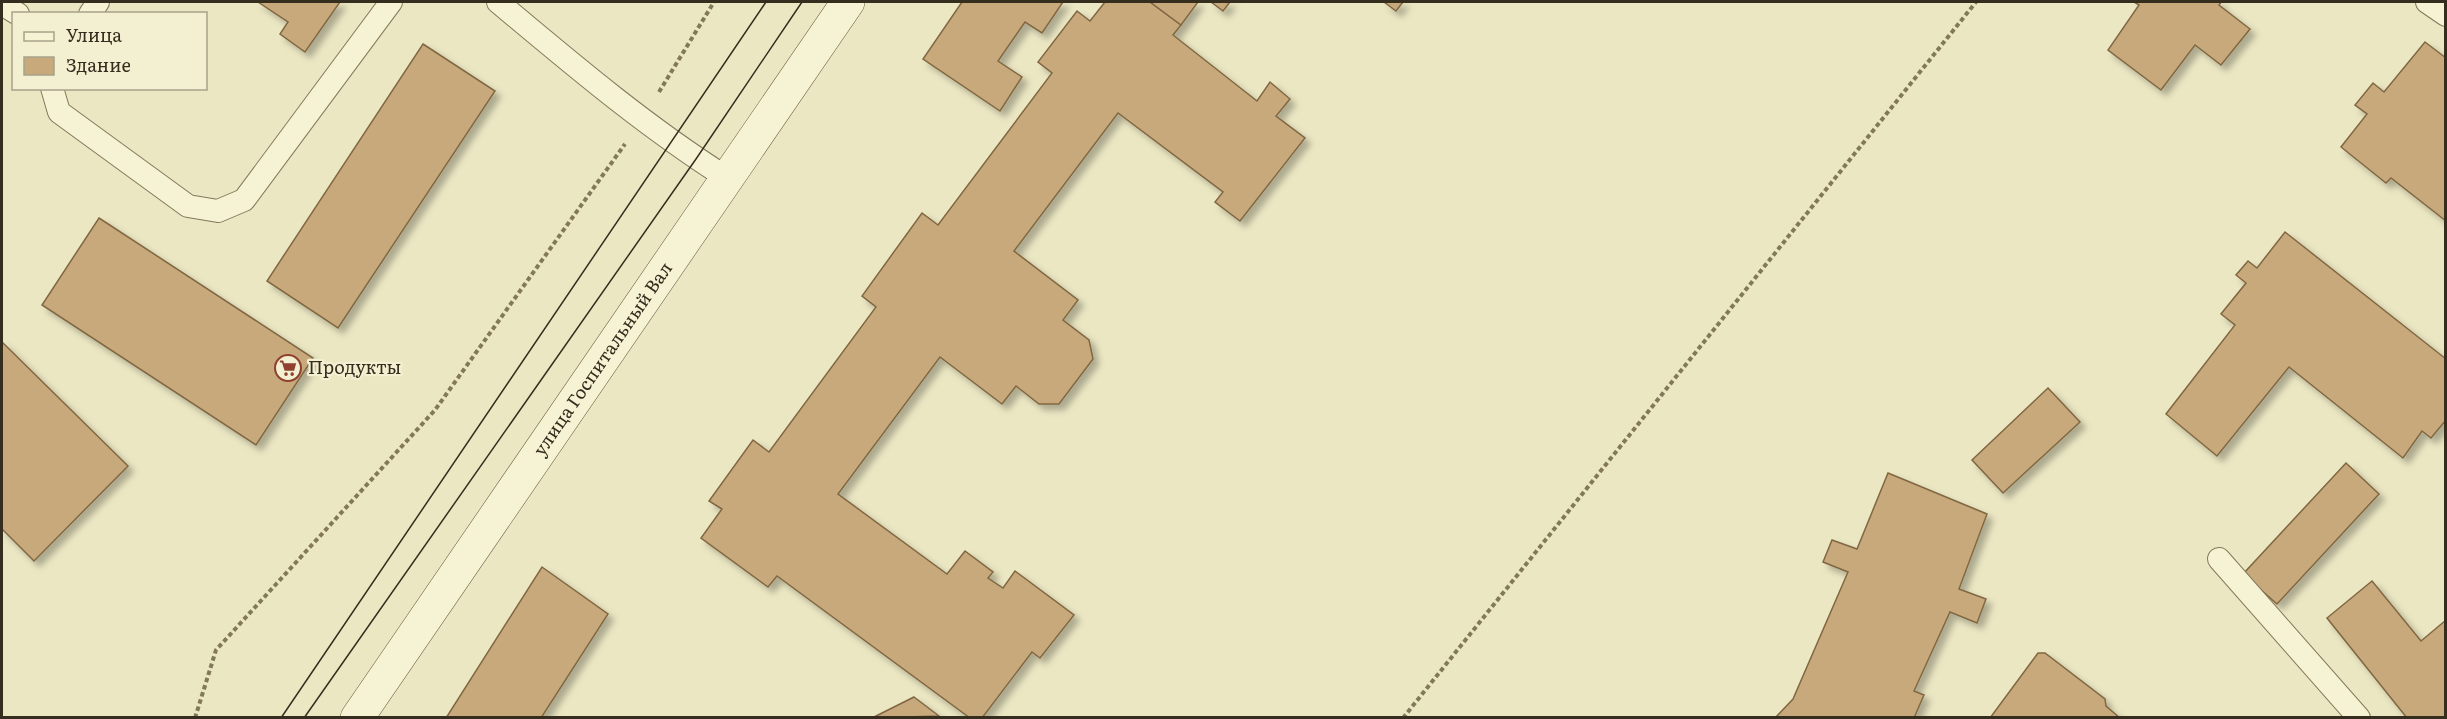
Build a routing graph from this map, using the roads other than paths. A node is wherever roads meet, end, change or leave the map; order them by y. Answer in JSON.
{"nodes":[{"id":1,"x":391,"y":2,"type":"edge"},
{"id":2,"x":498,"y":2,"type":"edge"},
{"id":3,"x":848,"y":2,"type":"edge"},
{"id":4,"x":2427,"y":2,"type":"edge"},
{"id":5,"x":2,"y":4,"type":"edge"},
{"id":6,"x":15,"y":12,"type":"edge"},
{"id":7,"x":2445,"y":15,"type":"edge"},
{"id":8,"x":53,"y":90,"type":"edge"},
{"id":9,"x":727,"y":178,"type":"junction"},
{"id":10,"x":2219,"y":559,"type":"dead end"},
{"id":11,"x":357,"y":717,"type":"edge"},
{"id":12,"x":2359,"y":717,"type":"edge"}],
"edges":[{"from":1,"to":8,"type":"lane"},
{"from":2,"to":9,"type":"lane"},
{"from":3,"to":9,"type":"main road","name":"улица Госпитальный Вал"},
{"from":4,"to":7,"type":"lane"},
{"from":5,"to":6,"type":"lane"},
{"from":9,"to":11,"type":"main road","name":"улица Госпитальный Вал"},
{"from":10,"to":12,"type":"lane"}]}
